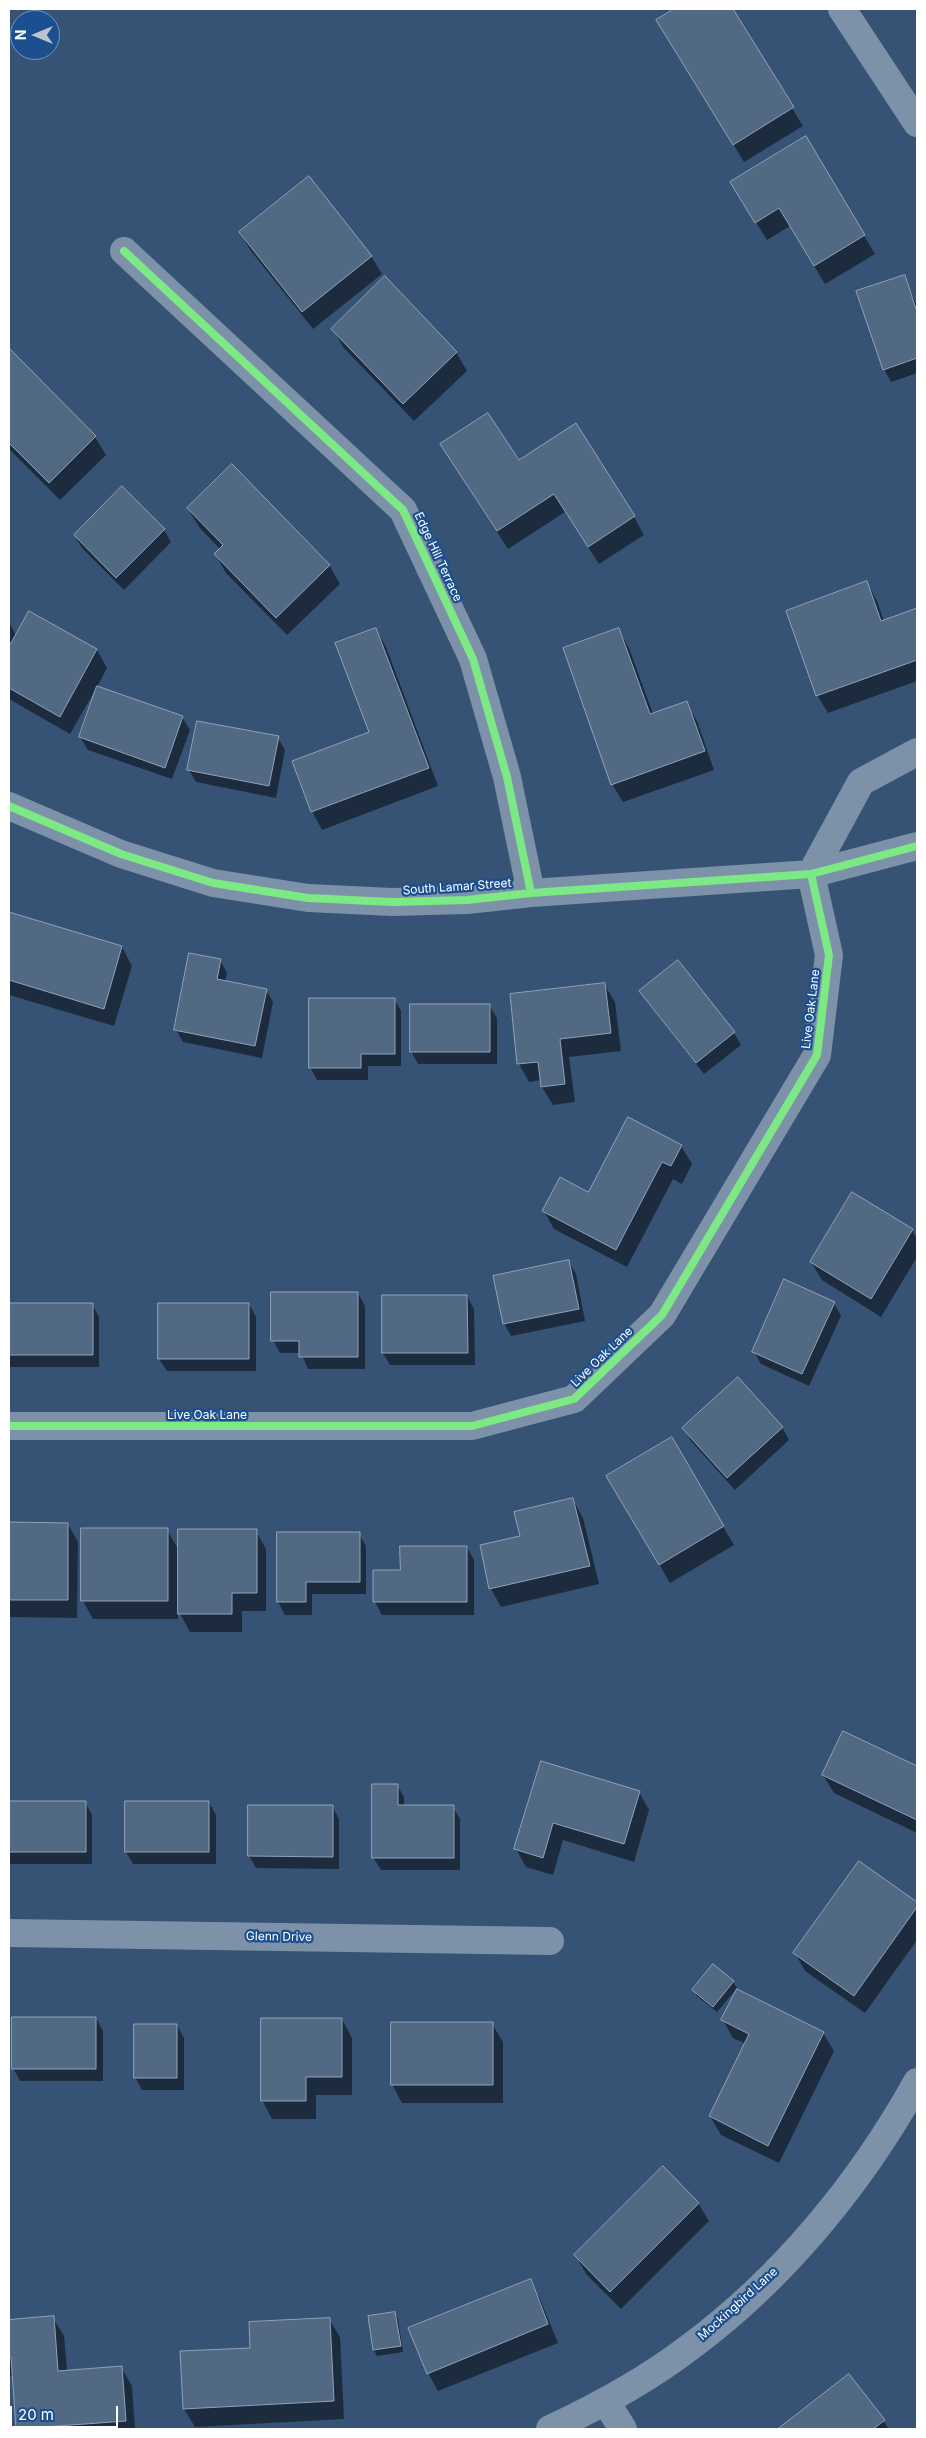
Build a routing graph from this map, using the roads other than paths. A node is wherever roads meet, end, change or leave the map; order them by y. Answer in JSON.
{"nodes":[{"id":1,"x":842,"y":9,"type":"edge"},
{"id":2,"x":917,"y":123,"type":"edge"},
{"id":3,"x":124,"y":251,"type":"dead end"},
{"id":4,"x":917,"y":752,"type":"edge"},
{"id":5,"x":9,"y":806,"type":"edge"},
{"id":6,"x":917,"y":846,"type":"edge"},
{"id":7,"x":811,"y":874,"type":"junction"},
{"id":8,"x":530,"y":893,"type":"junction"},
{"id":9,"x":9,"y":1426,"type":"edge"},
{"id":10,"x":9,"y":1933,"type":"edge"},
{"id":11,"x":550,"y":1941,"type":"dead end"},
{"id":12,"x":917,"y":2082,"type":"edge"},
{"id":13,"x":606,"y":2402,"type":"junction"},
{"id":14,"x":550,"y":2429,"type":"edge"},
{"id":15,"x":623,"y":2429,"type":"edge"}],
"edges":[{"from":1,"to":2,"type":"street"},
{"from":3,"to":8,"type":"street","name":"Edge Hill Terrace"},
{"from":4,"to":7,"type":"street"},
{"from":5,"to":8,"type":"street","name":"South Lamar Street"},
{"from":6,"to":7,"type":"street","name":"South Lamar Street"},
{"from":7,"to":8,"type":"street","name":"South Lamar Street"},
{"from":7,"to":9,"type":"street","name":"Live Oak Lane"},
{"from":10,"to":11,"type":"street","name":"Glenn Drive"},
{"from":12,"to":13,"type":"street","name":"Mockingbird Lane"},
{"from":13,"to":14,"type":"street","name":"Mockingbird Lane"},
{"from":13,"to":15,"type":"street"}]}
